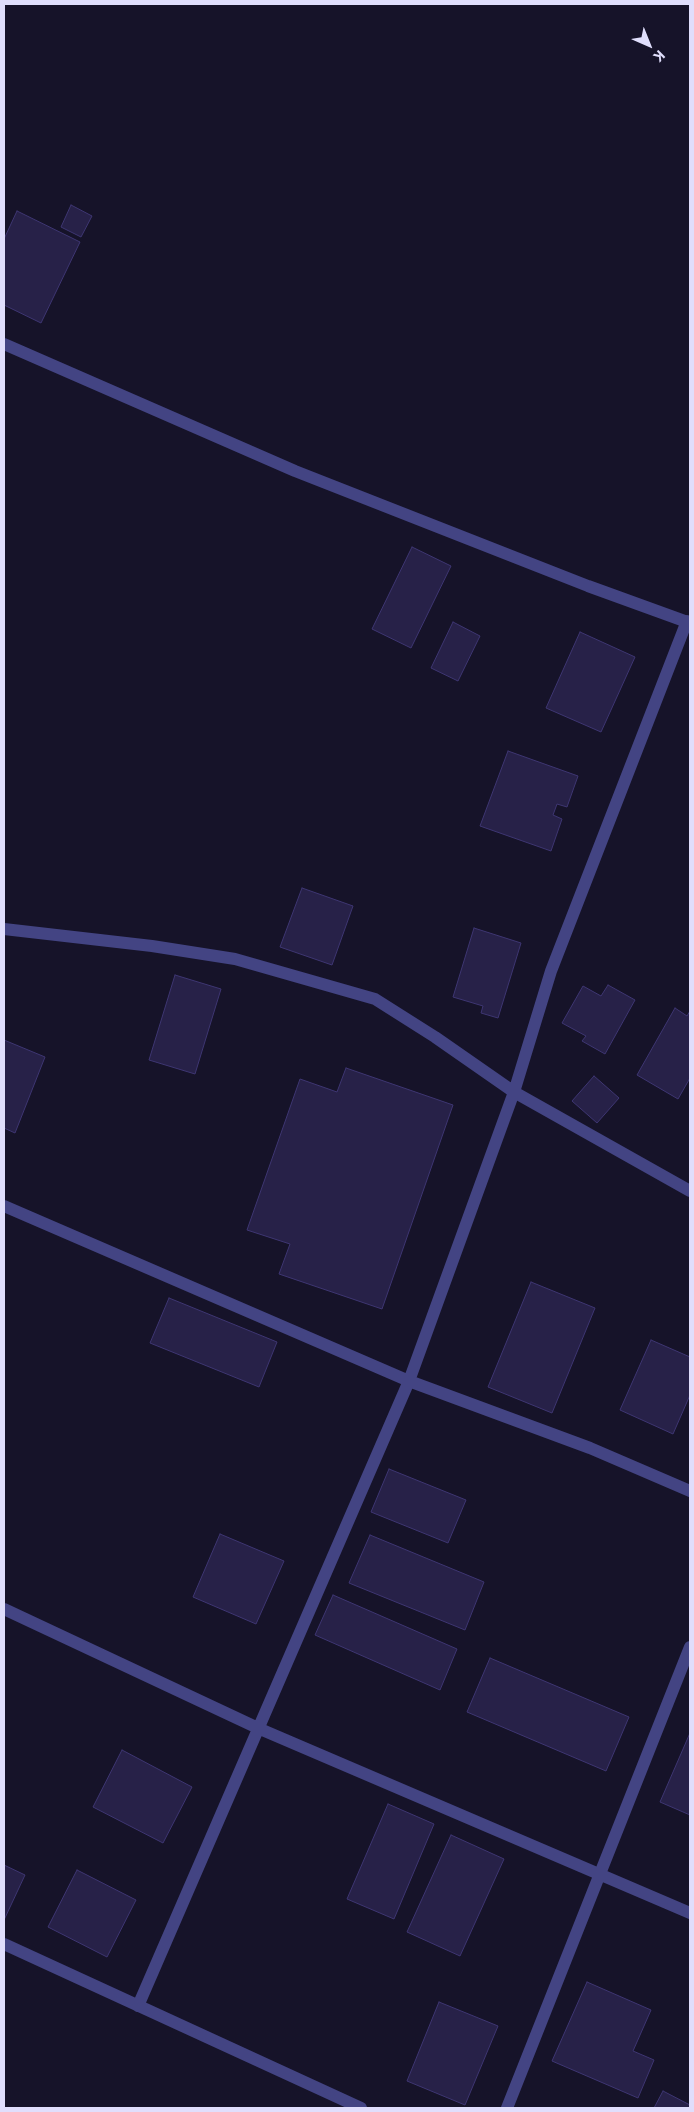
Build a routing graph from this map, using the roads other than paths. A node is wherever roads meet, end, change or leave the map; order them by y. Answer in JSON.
{"nodes":[{"id":1,"x":4,"y":344,"type":"edge"},
{"id":2,"x":689,"y":622,"type":"edge"},
{"id":3,"x":4,"y":929,"type":"edge"},
{"id":4,"x":514,"y":1092,"type":"junction"},
{"id":5,"x":690,"y":1190,"type":"edge"},
{"id":6,"x":4,"y":1206,"type":"edge"},
{"id":7,"x":409,"y":1381,"type":"junction"},
{"id":8,"x":690,"y":1491,"type":"edge"},
{"id":9,"x":4,"y":1609,"type":"edge"},
{"id":10,"x":690,"y":1647,"type":"edge"},
{"id":11,"x":260,"y":1729,"type":"junction"},
{"id":12,"x":599,"y":1876,"type":"junction"},
{"id":13,"x":690,"y":1913,"type":"edge"},
{"id":14,"x":4,"y":1944,"type":"edge"},
{"id":15,"x":138,"y":2006,"type":"junction"},
{"id":16,"x":361,"y":2108,"type":"edge"},
{"id":17,"x":507,"y":2108,"type":"edge"}],
"edges":[{"from":1,"to":2,"type":"street"},
{"from":2,"to":4,"type":"street"},
{"from":3,"to":4,"type":"street"},
{"from":4,"to":5,"type":"street"},
{"from":4,"to":7,"type":"street"},
{"from":6,"to":7,"type":"street"},
{"from":7,"to":8,"type":"street"},
{"from":7,"to":11,"type":"street"},
{"from":9,"to":11,"type":"street"},
{"from":10,"to":12,"type":"street"},
{"from":11,"to":12,"type":"street"},
{"from":11,"to":15,"type":"street"},
{"from":12,"to":13,"type":"street"},
{"from":12,"to":17,"type":"street"},
{"from":14,"to":15,"type":"street"},
{"from":15,"to":16,"type":"street"}]}
